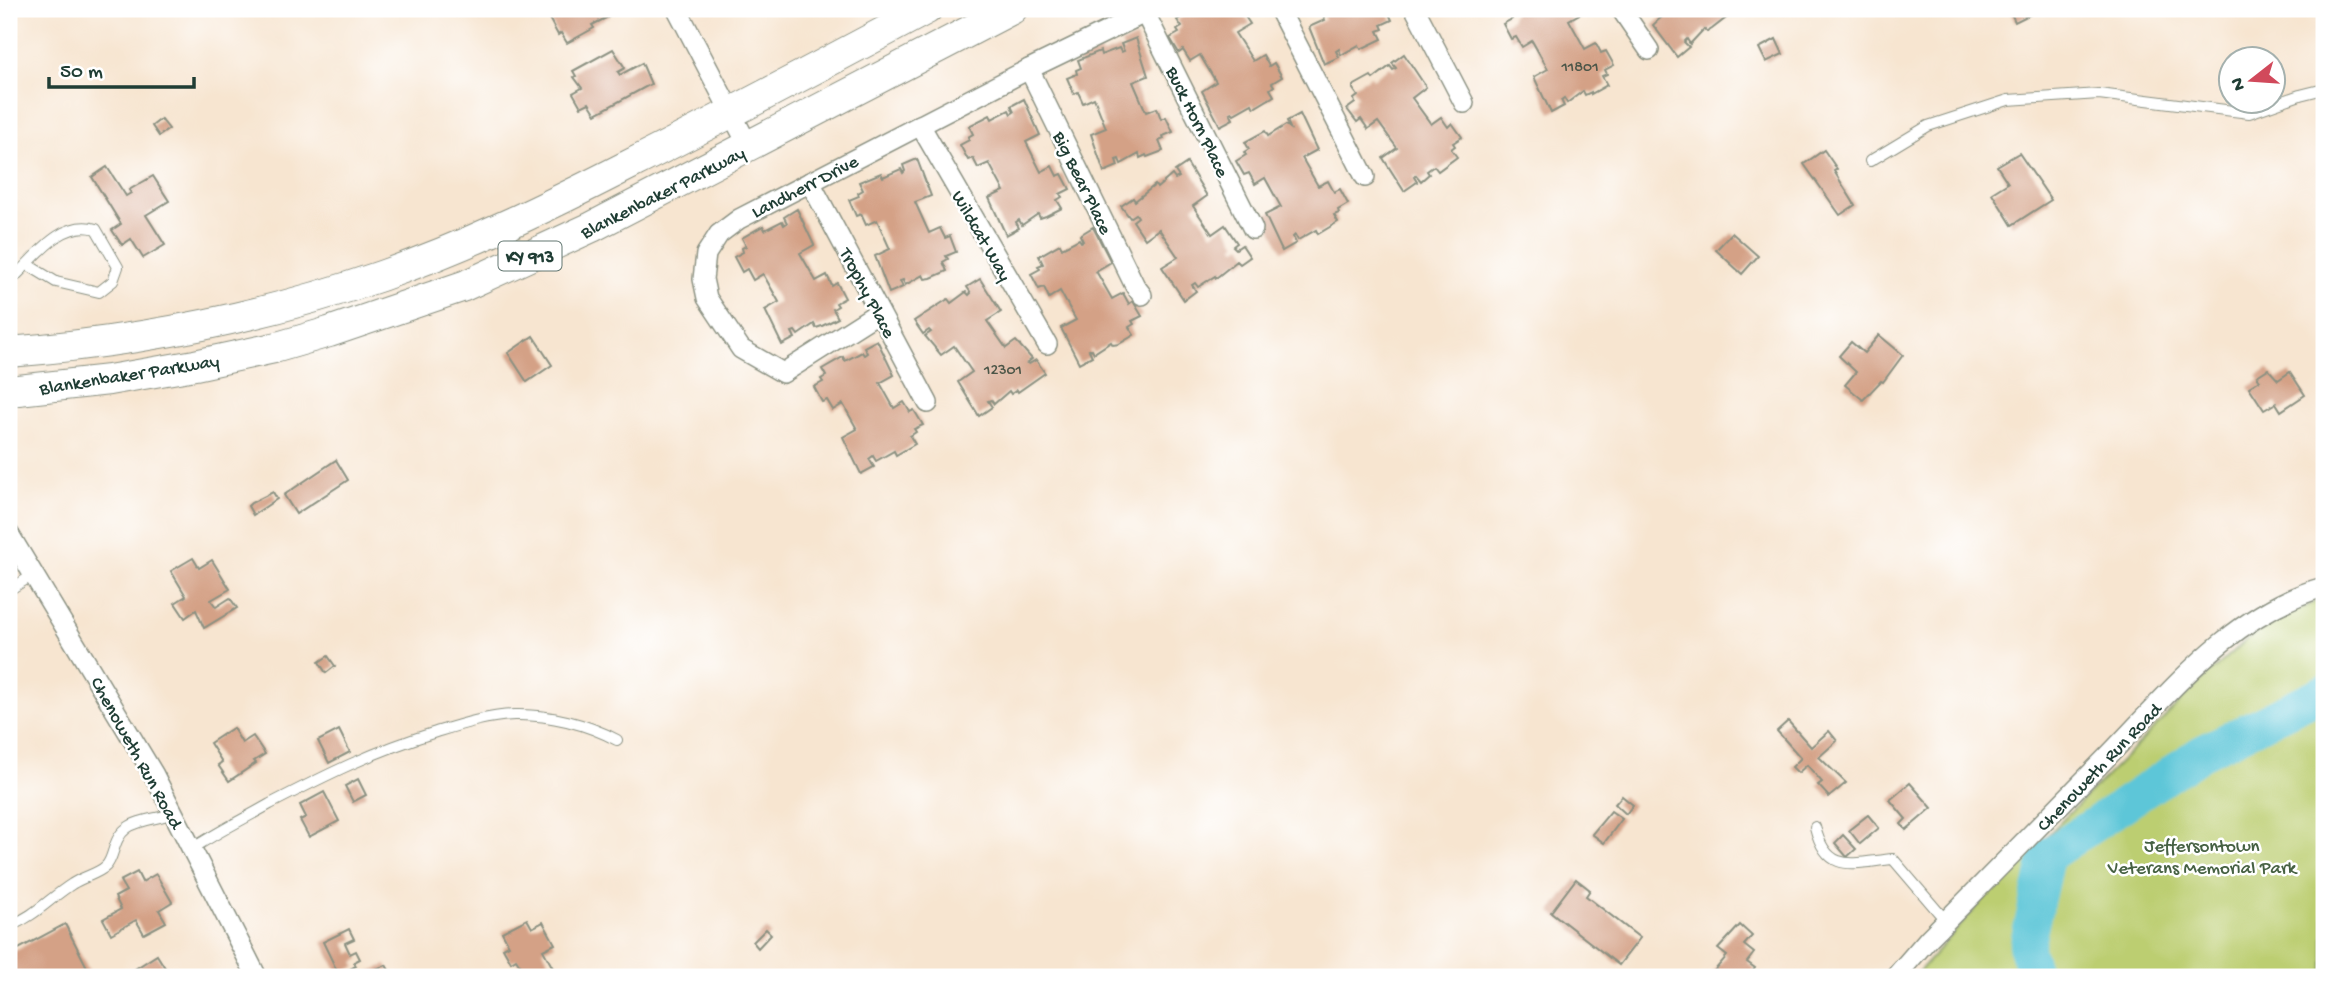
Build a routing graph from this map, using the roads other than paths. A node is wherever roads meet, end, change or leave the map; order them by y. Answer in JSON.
{"nodes":[{"id":1,"x":677,"y":9,"type":"edge"},
{"id":2,"x":927,"y":9,"type":"edge"},
{"id":3,"x":1012,"y":9,"type":"edge"},
{"id":4,"x":1279,"y":9,"type":"edge"},
{"id":5,"x":1415,"y":9,"type":"edge"},
{"id":6,"x":1621,"y":9,"type":"edge"},
{"id":7,"x":1149,"y":11,"type":"edge"},
{"id":8,"x":1649,"y":50,"type":"dead end"},
{"id":9,"x":1029,"y":69,"type":"junction"},
{"id":10,"x":2324,"y":89,"type":"edge"},
{"id":11,"x":1464,"y":103,"type":"dead end"},
{"id":12,"x":732,"y":113,"type":"junction"},
{"id":13,"x":920,"y":125,"type":"junction"},
{"id":14,"x":749,"y":146,"type":"junction"},
{"id":15,"x":1870,"y":161,"type":"dead end"},
{"id":16,"x":1365,"y":177,"type":"dead end"},
{"id":17,"x":810,"y":182,"type":"junction"},
{"id":18,"x":1252,"y":229,"type":"dead end"},
{"id":19,"x":28,"y":265,"type":"junction"},
{"id":20,"x":9,"y":282,"type":"edge"},
{"id":21,"x":1142,"y":295,"type":"dead end"},
{"id":22,"x":879,"y":312,"type":"junction"},
{"id":23,"x":1046,"y":344,"type":"dead end"},
{"id":24,"x":9,"y":352,"type":"edge"},
{"id":25,"x":9,"y":391,"type":"edge"},
{"id":26,"x":928,"y":403,"type":"dead end"},
{"id":27,"x":9,"y":534,"type":"edge"},
{"id":28,"x":33,"y":575,"type":"junction"},
{"id":29,"x":2324,"y":587,"type":"edge"},
{"id":30,"x":9,"y":590,"type":"edge"},
{"id":31,"x":617,"y":740,"type":"dead end"},
{"id":32,"x":173,"y":813,"type":"junction"},
{"id":33,"x":1815,"y":827,"type":"dead end"},
{"id":34,"x":192,"y":849,"type":"junction"},
{"id":35,"x":1946,"y":921,"type":"junction"},
{"id":36,"x":9,"y":926,"type":"edge"},
{"id":37,"x":257,"y":977,"type":"edge"},
{"id":38,"x":1895,"y":977,"type":"edge"}],
"edges":[{"from":1,"to":12,"type":"street"},
{"from":2,"to":12,"type":"main road","name":"Blankenbaker Parkway","number":"KY 913"},
{"from":3,"to":14,"type":"main road","name":"Blankenbaker Parkway","number":"KY 913"},
{"from":4,"to":16,"type":"street"},
{"from":5,"to":11,"type":"street"},
{"from":6,"to":8,"type":"street"},
{"from":7,"to":9,"type":"street","name":"Landherr Drive"},
{"from":7,"to":18,"type":"street","name":"Buck Horn Place"},
{"from":9,"to":13,"type":"street","name":"Landherr Drive"},
{"from":9,"to":21,"type":"street","name":"Big Bear Place"},
{"from":10,"to":15,"type":"lane"},
{"from":12,"to":14,"type":"street"},
{"from":12,"to":24,"type":"main road","name":"Blankenbaker Parkway","number":"KY 913"},
{"from":13,"to":17,"type":"street","name":"Landherr Drive"},
{"from":13,"to":23,"type":"street","name":"Wildcat Way"},
{"from":14,"to":25,"type":"main road","name":"Blankenbaker Parkway","number":"KY 913"},
{"from":17,"to":22,"type":"street","name":"Trophy Place"},
{"from":17,"to":22,"type":"street","name":"Landherr Drive"},
{"from":19,"to":19,"type":"lane"},
{"from":19,"to":20,"type":"lane"},
{"from":22,"to":26,"type":"street","name":"Trophy Place"},
{"from":27,"to":28,"type":"street","name":"Chenoweth Run Road"},
{"from":28,"to":30,"type":"lane"},
{"from":28,"to":32,"type":"street","name":"Chenoweth Run Road"},
{"from":29,"to":35,"type":"street","name":"Chenoweth Run Road"},
{"from":31,"to":34,"type":"lane"},
{"from":32,"to":34,"type":"street","name":"Chenoweth Run Road"},
{"from":32,"to":36,"type":"lane"},
{"from":33,"to":35,"type":"lane"},
{"from":34,"to":37,"type":"street","name":"Chenoweth Run Road"},
{"from":35,"to":38,"type":"street","name":"Chenoweth Run Road"}]}
